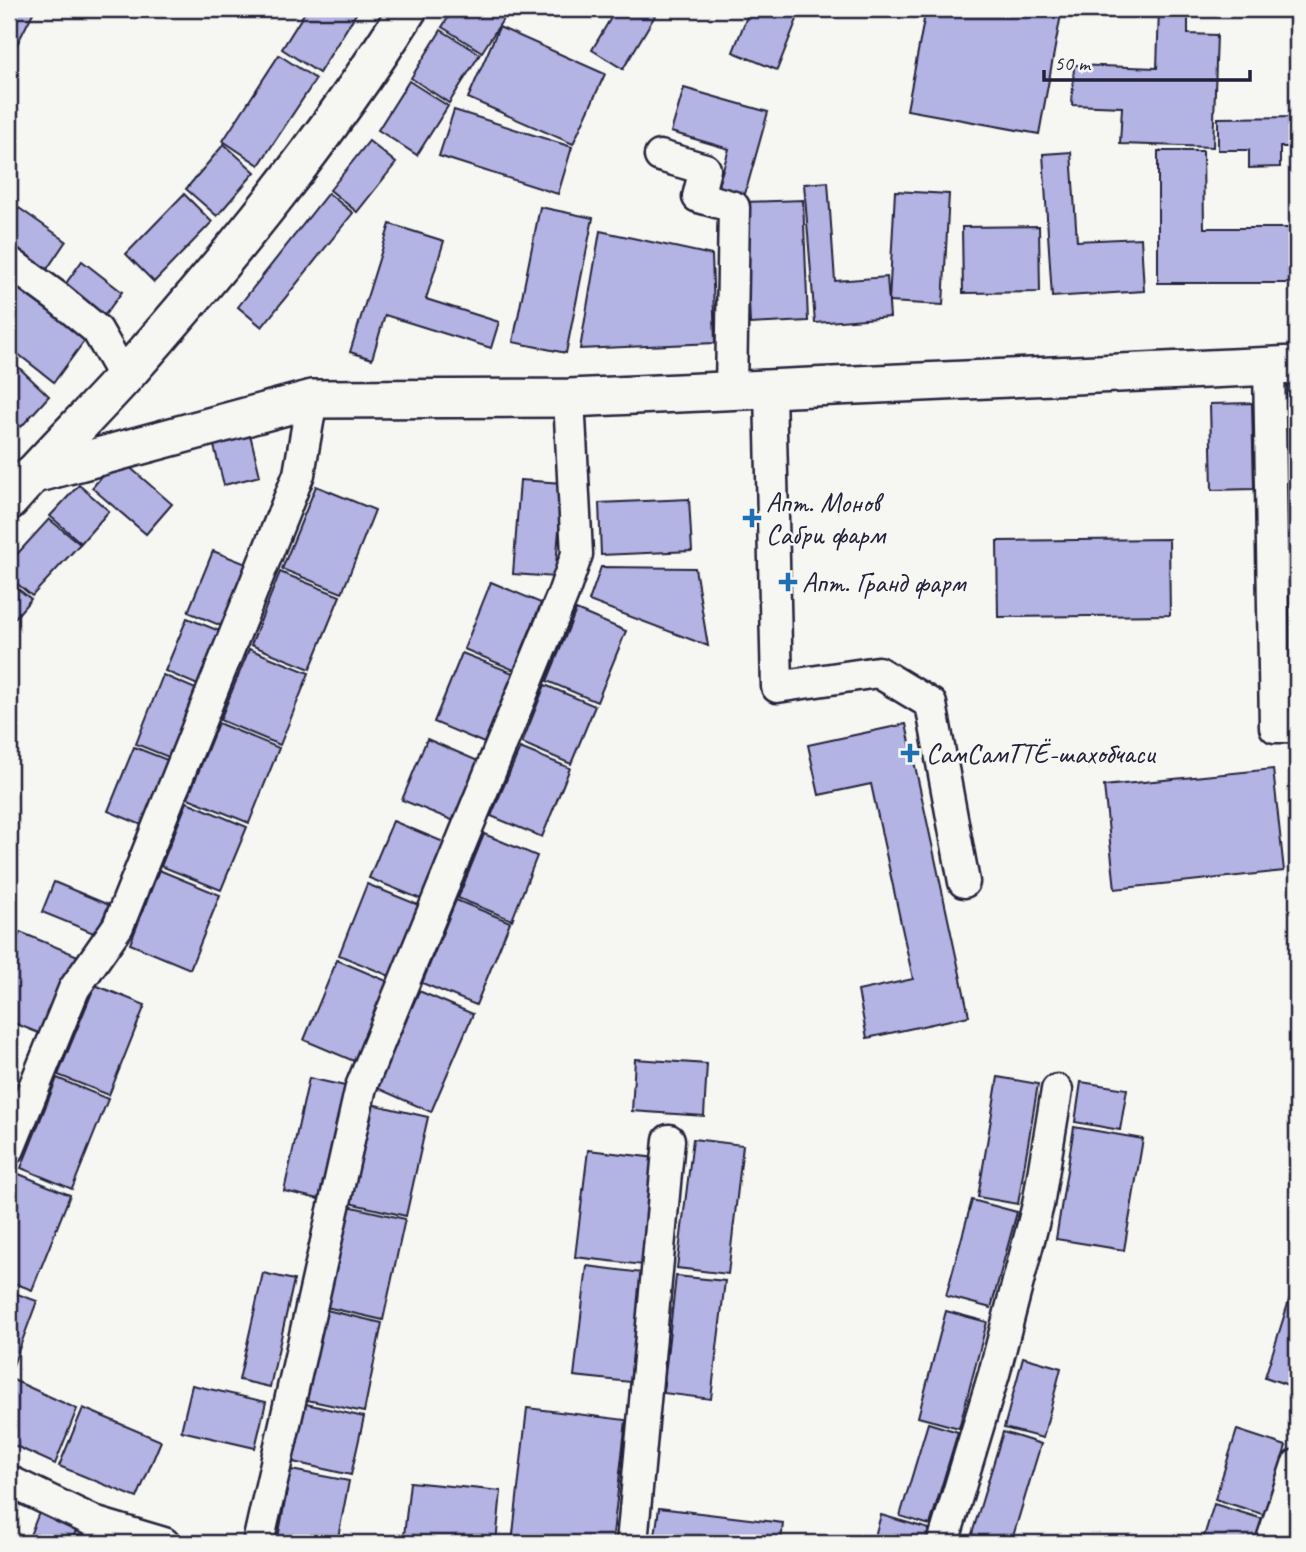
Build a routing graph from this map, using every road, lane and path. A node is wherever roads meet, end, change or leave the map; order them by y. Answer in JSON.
{"nodes":[{"id":1,"x":408,"y":9,"type":"edge"},
{"id":2,"x":660,"y":156,"type":"dead end"},
{"id":3,"x":9,"y":262,"type":"edge"},
{"id":4,"x":1283,"y":365,"type":"edge"},
{"id":5,"x":124,"y":377,"type":"junction"},
{"id":6,"x":770,"y":390,"type":"junction"},
{"id":7,"x":731,"y":392,"type":"junction"},
{"id":8,"x":312,"y":398,"type":"junction"},
{"id":9,"x":569,"y":398,"type":"junction"},
{"id":10,"x":20,"y":488,"type":"edge"},
{"id":11,"x":1297,"y":727,"type":"edge"},
{"id":12,"x":964,"y":882,"type":"dead end"},
{"id":13,"x":1057,"y":1090,"type":"dead end"},
{"id":14,"x":669,"y":1140,"type":"dead end"},
{"id":15,"x":9,"y":1149,"type":"edge"},
{"id":16,"x":1297,"y":1465,"type":"edge"},
{"id":17,"x":9,"y":1481,"type":"edge"},
{"id":18,"x":164,"y":1543,"type":"edge"},
{"id":19,"x":258,"y":1543,"type":"edge"},
{"id":20,"x":632,"y":1543,"type":"edge"},
{"id":21,"x":943,"y":1543,"type":"edge"},
{"id":22,"x":1272,"y":1543,"type":"edge"}],
"edges":[{"from":1,"to":5,"type":"main road"},
{"from":2,"to":7,"type":"street"},
{"from":3,"to":5,"type":"street"},
{"from":4,"to":6,"type":"main road"},
{"from":4,"to":11,"type":"street"},
{"from":5,"to":10,"type":"main road"},
{"from":6,"to":7,"type":"main road"},
{"from":6,"to":12,"type":"street"},
{"from":7,"to":9,"type":"main road"},
{"from":8,"to":9,"type":"main road"},
{"from":8,"to":10,"type":"main road"},
{"from":8,"to":15,"type":"street"},
{"from":9,"to":19,"type":"street"},
{"from":13,"to":21,"type":"street"},
{"from":14,"to":20,"type":"street"},
{"from":16,"to":22,"type":"street"},
{"from":17,"to":18,"type":"street"}]}
